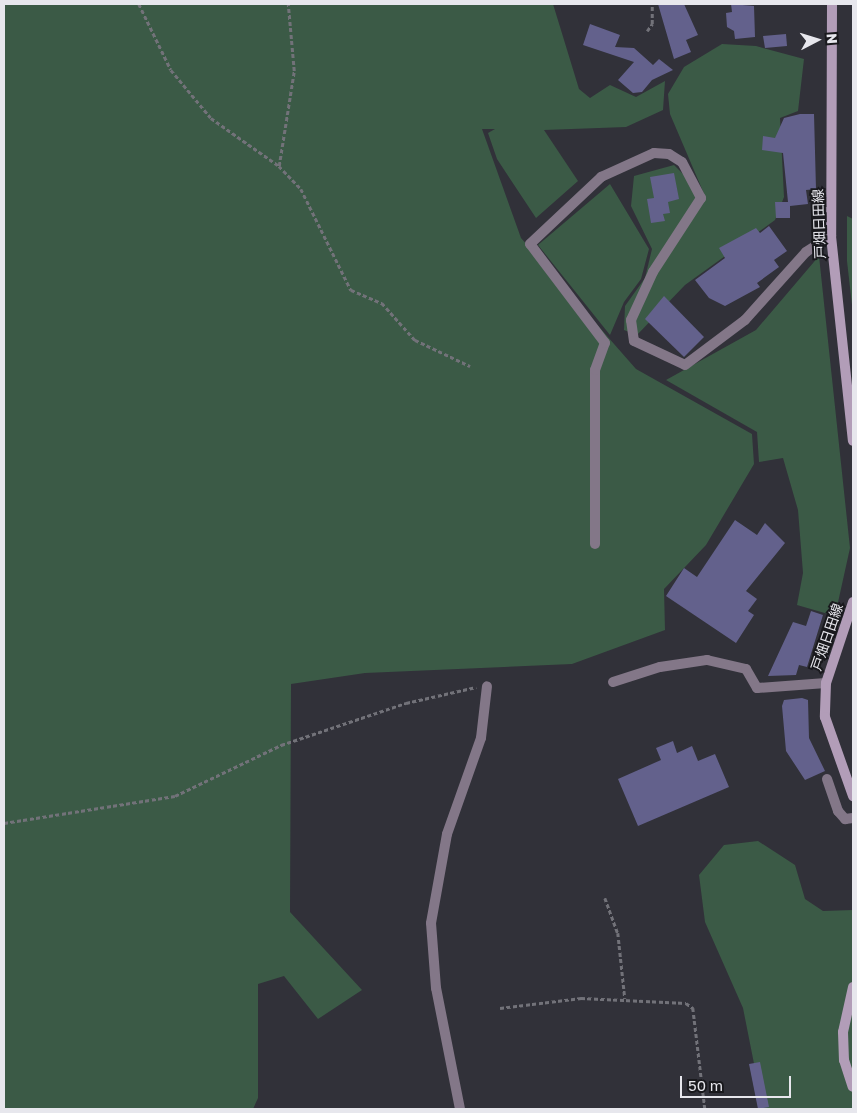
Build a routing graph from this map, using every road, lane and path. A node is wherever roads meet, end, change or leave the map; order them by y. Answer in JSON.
{"nodes":[{"id":1,"x":139,"y":4,"type":"edge"},
{"id":2,"x":288,"y":4,"type":"edge"},
{"id":3,"x":652,"y":4,"type":"edge"},
{"id":4,"x":832,"y":4,"type":"edge"},
{"id":5,"x":646,"y":31,"type":"dead end"},
{"id":6,"x":279,"y":166,"type":"junction"},
{"id":7,"x":831,"y":236,"type":"junction"},
{"id":8,"x":470,"y":366,"type":"dead end"},
{"id":9,"x":851,"y":406,"type":"edge"},
{"id":10,"x":853,"y":441,"type":"edge"},
{"id":11,"x":595,"y":544,"type":"dead end"},
{"id":12,"x":853,"y":602,"type":"edge"},
{"id":13,"x":613,"y":682,"type":"dead end"},
{"id":14,"x":826,"y":683,"type":"junction"},
{"id":15,"x":487,"y":686,"type":"joint"},
{"id":16,"x":828,"y":779,"type":"dead end"},
{"id":17,"x":853,"y":796,"type":"edge"},
{"id":18,"x":853,"y":818,"type":"edge"},
{"id":19,"x":4,"y":822,"type":"edge"},
{"id":20,"x":605,"y":898,"type":"dead end"},
{"id":21,"x":853,"y":988,"type":"edge"},
{"id":22,"x":625,"y":999,"type":"junction"},
{"id":23,"x":500,"y":1008,"type":"dead end"},
{"id":24,"x":853,"y":1087,"type":"edge"},
{"id":25,"x":460,"y":1109,"type":"edge"},
{"id":26,"x":705,"y":1109,"type":"edge"}],
"edges":[{"from":1,"to":6,"type":"path"},
{"from":2,"to":6,"type":"path"},
{"from":3,"to":5,"type":"path"},
{"from":4,"to":7,"type":"main road","name":"戸畑日田線"},
{"from":6,"to":8,"type":"path"},
{"from":7,"to":9,"type":"main road","name":"戸畑日田線"},
{"from":7,"to":11,"type":"street"},
{"from":9,"to":10,"type":"main road","name":"戸畑日田線"},
{"from":12,"to":14,"type":"main road","name":"戸畑日田線"},
{"from":13,"to":14,"type":"street"},
{"from":14,"to":17,"type":"main road","name":"戸畑日田線"},
{"from":15,"to":19,"type":"path"},
{"from":15,"to":25,"type":"street"},
{"from":16,"to":18,"type":"street"},
{"from":20,"to":22,"type":"path"},
{"from":21,"to":24,"type":"main road"},
{"from":22,"to":23,"type":"path"},
{"from":22,"to":26,"type":"path"}]}
